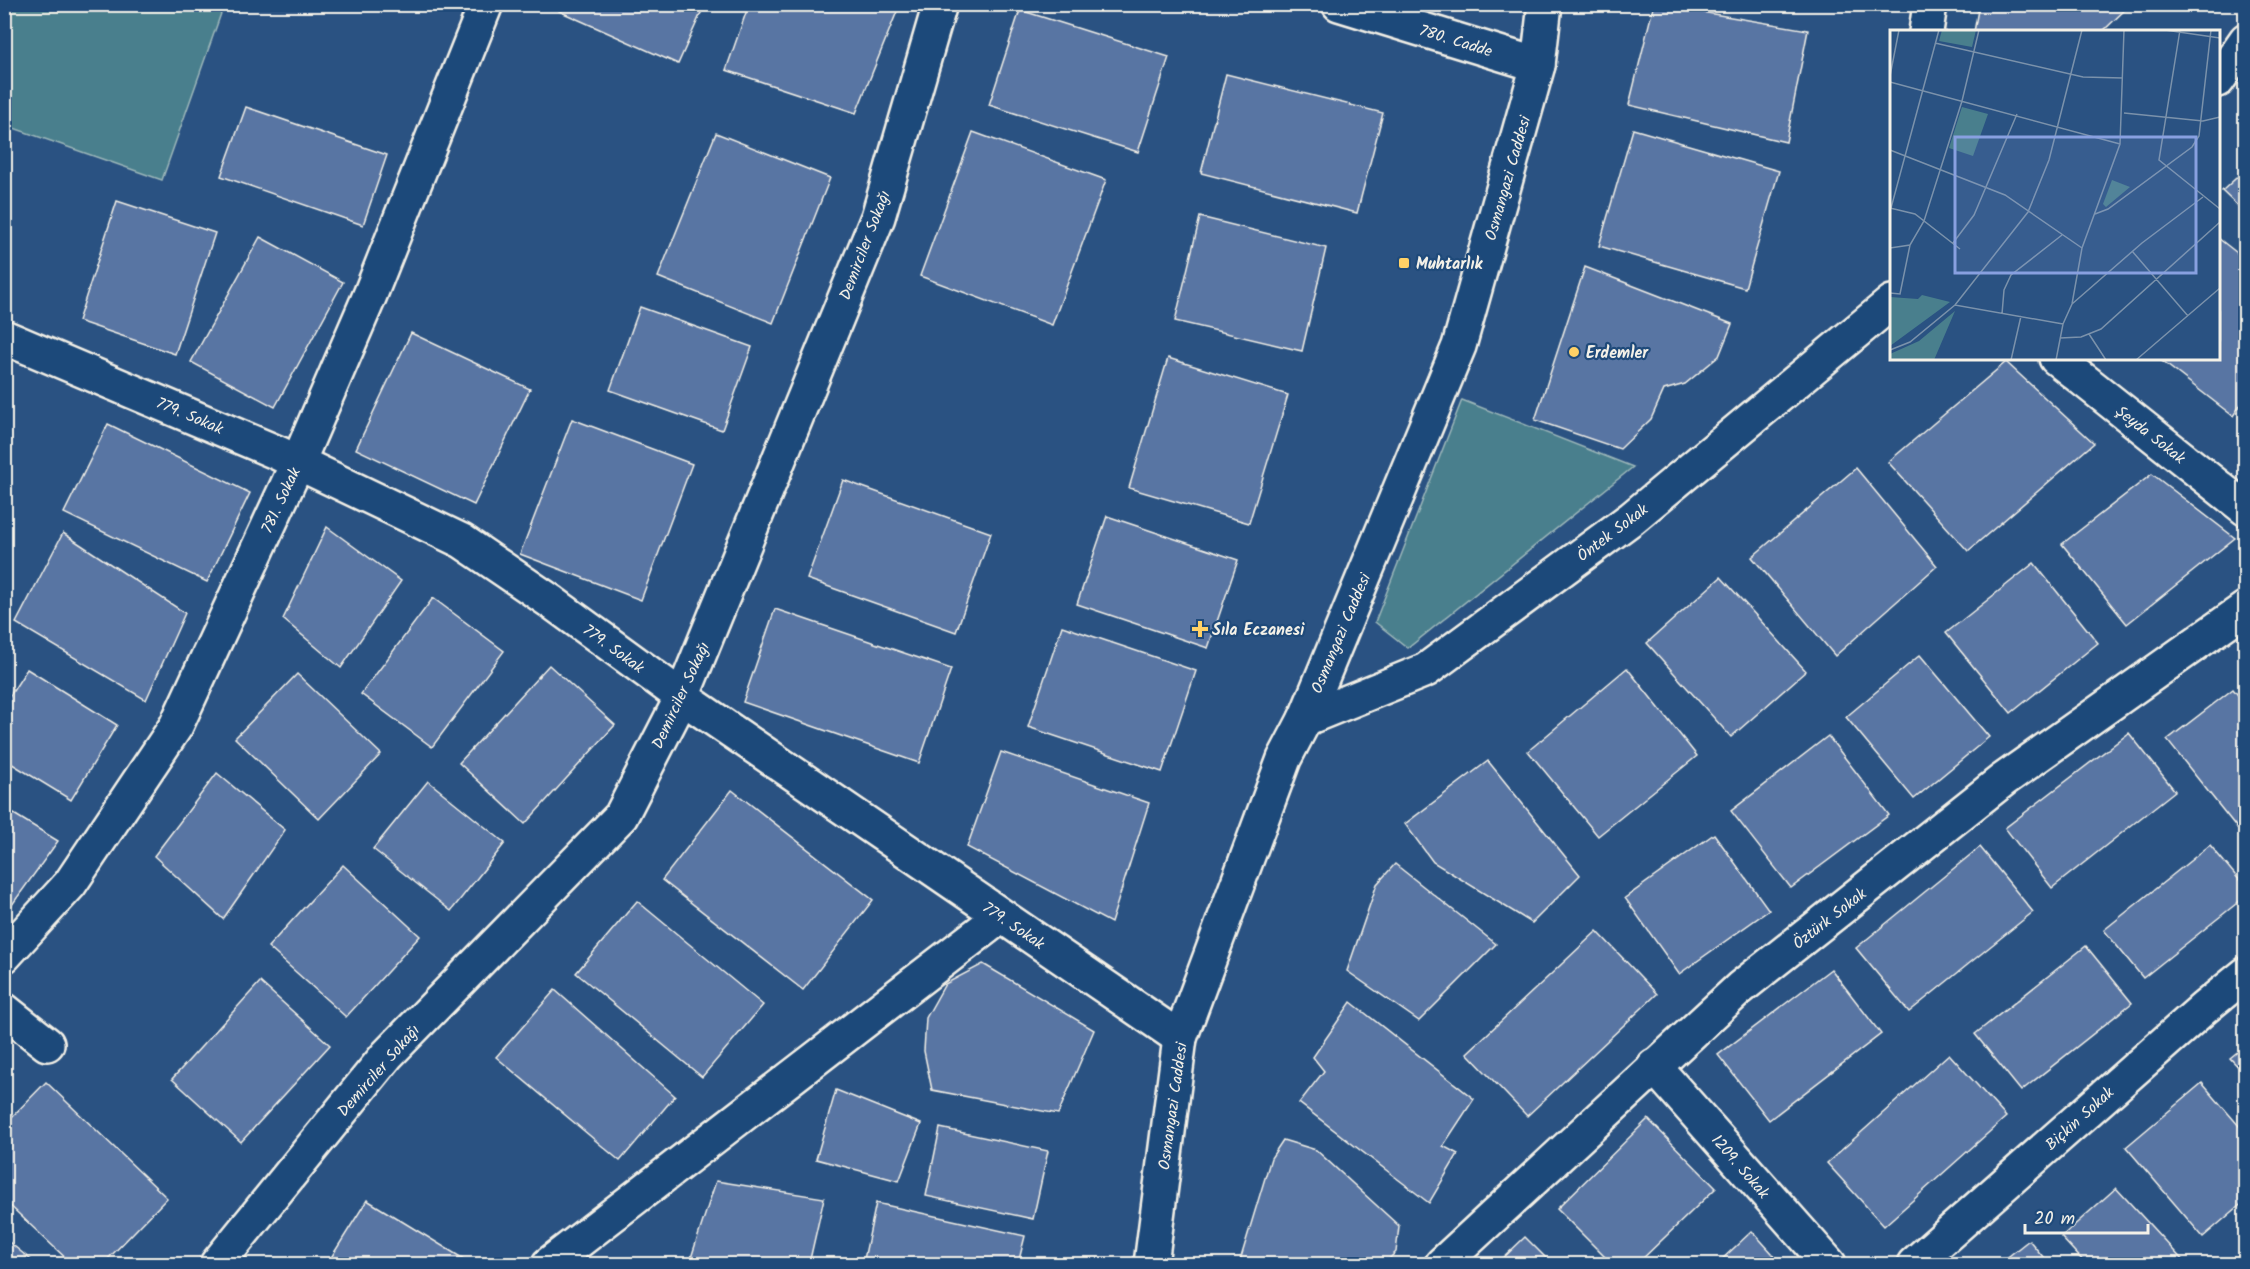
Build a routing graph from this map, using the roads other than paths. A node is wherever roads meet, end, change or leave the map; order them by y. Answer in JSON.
{"nodes":[{"id":1,"x":486,"y":4,"type":"edge"},
{"id":2,"x":940,"y":4,"type":"edge"},
{"id":3,"x":1340,"y":4,"type":"edge"},
{"id":4,"x":1545,"y":4,"type":"edge"},
{"id":5,"x":1930,"y":4,"type":"edge"},
{"id":6,"x":1926,"y":30,"type":"edge"},
{"id":7,"x":2246,"y":40,"type":"edge"},
{"id":8,"x":1538,"y":65,"type":"junction"},
{"id":9,"x":2220,"y":77,"type":"edge"},
{"id":10,"x":1890,"y":304,"type":"edge"},
{"id":11,"x":4,"y":337,"type":"edge"},
{"id":12,"x":2059,"y":360,"type":"edge"},
{"id":13,"x":298,"y":462,"type":"junction"},
{"id":14,"x":2246,"y":509,"type":"edge"},
{"id":15,"x":2246,"y":608,"type":"edge"},
{"id":16,"x":682,"y":697,"type":"junction"},
{"id":17,"x":1305,"y":719,"type":"junction"},
{"id":18,"x":1001,"y":916,"type":"junction"},
{"id":19,"x":4,"y":956,"type":"edge"},
{"id":20,"x":2246,"y":974,"type":"edge"},
{"id":21,"x":4,"y":1010,"type":"edge"},
{"id":22,"x":1180,"y":1038,"type":"junction"},
{"id":23,"x":47,"y":1044,"type":"dead end"},
{"id":24,"x":1654,"y":1066,"type":"junction"},
{"id":25,"x":217,"y":1264,"type":"edge"},
{"id":26,"x":549,"y":1264,"type":"edge"},
{"id":27,"x":1151,"y":1264,"type":"edge"},
{"id":28,"x":1442,"y":1264,"type":"edge"},
{"id":29,"x":1829,"y":1264,"type":"edge"},
{"id":30,"x":1914,"y":1264,"type":"edge"}],
"edges":[{"from":1,"to":13,"type":"street","name":"781. Sokak"},
{"from":2,"to":16,"type":"street","name":"Demirciler Sokağı"},
{"from":3,"to":8,"type":"street","name":"780. Cadde"},
{"from":4,"to":8,"type":"street","name":"Osmangazi Caddesi"},
{"from":5,"to":6,"type":"street"},
{"from":7,"to":9,"type":"street"},
{"from":8,"to":17,"type":"street","name":"Osmangazi Caddesi"},
{"from":10,"to":17,"type":"street","name":"Öntek Sokak"},
{"from":11,"to":13,"type":"street","name":"779. Sokak"},
{"from":12,"to":14,"type":"street","name":"Şeyda Sokak"},
{"from":13,"to":16,"type":"street","name":"779. Sokak"},
{"from":13,"to":19,"type":"street","name":"781. Sokak"},
{"from":15,"to":24,"type":"street","name":"Öztürk Sokak"},
{"from":16,"to":18,"type":"street","name":"779. Sokak"},
{"from":16,"to":25,"type":"street","name":"Demirciler Sokağı"},
{"from":17,"to":22,"type":"street","name":"Osmangazi Caddesi"},
{"from":18,"to":22,"type":"street","name":"779. Sokak"},
{"from":18,"to":26,"type":"street"},
{"from":20,"to":30,"type":"street","name":"Biçkin Sokak"},
{"from":21,"to":23,"type":"street"},
{"from":22,"to":27,"type":"street","name":"Osmangazi Caddesi"},
{"from":24,"to":28,"type":"street","name":"Öztürk Sokak"},
{"from":24,"to":29,"type":"street","name":"1209. Sokak"}]}
